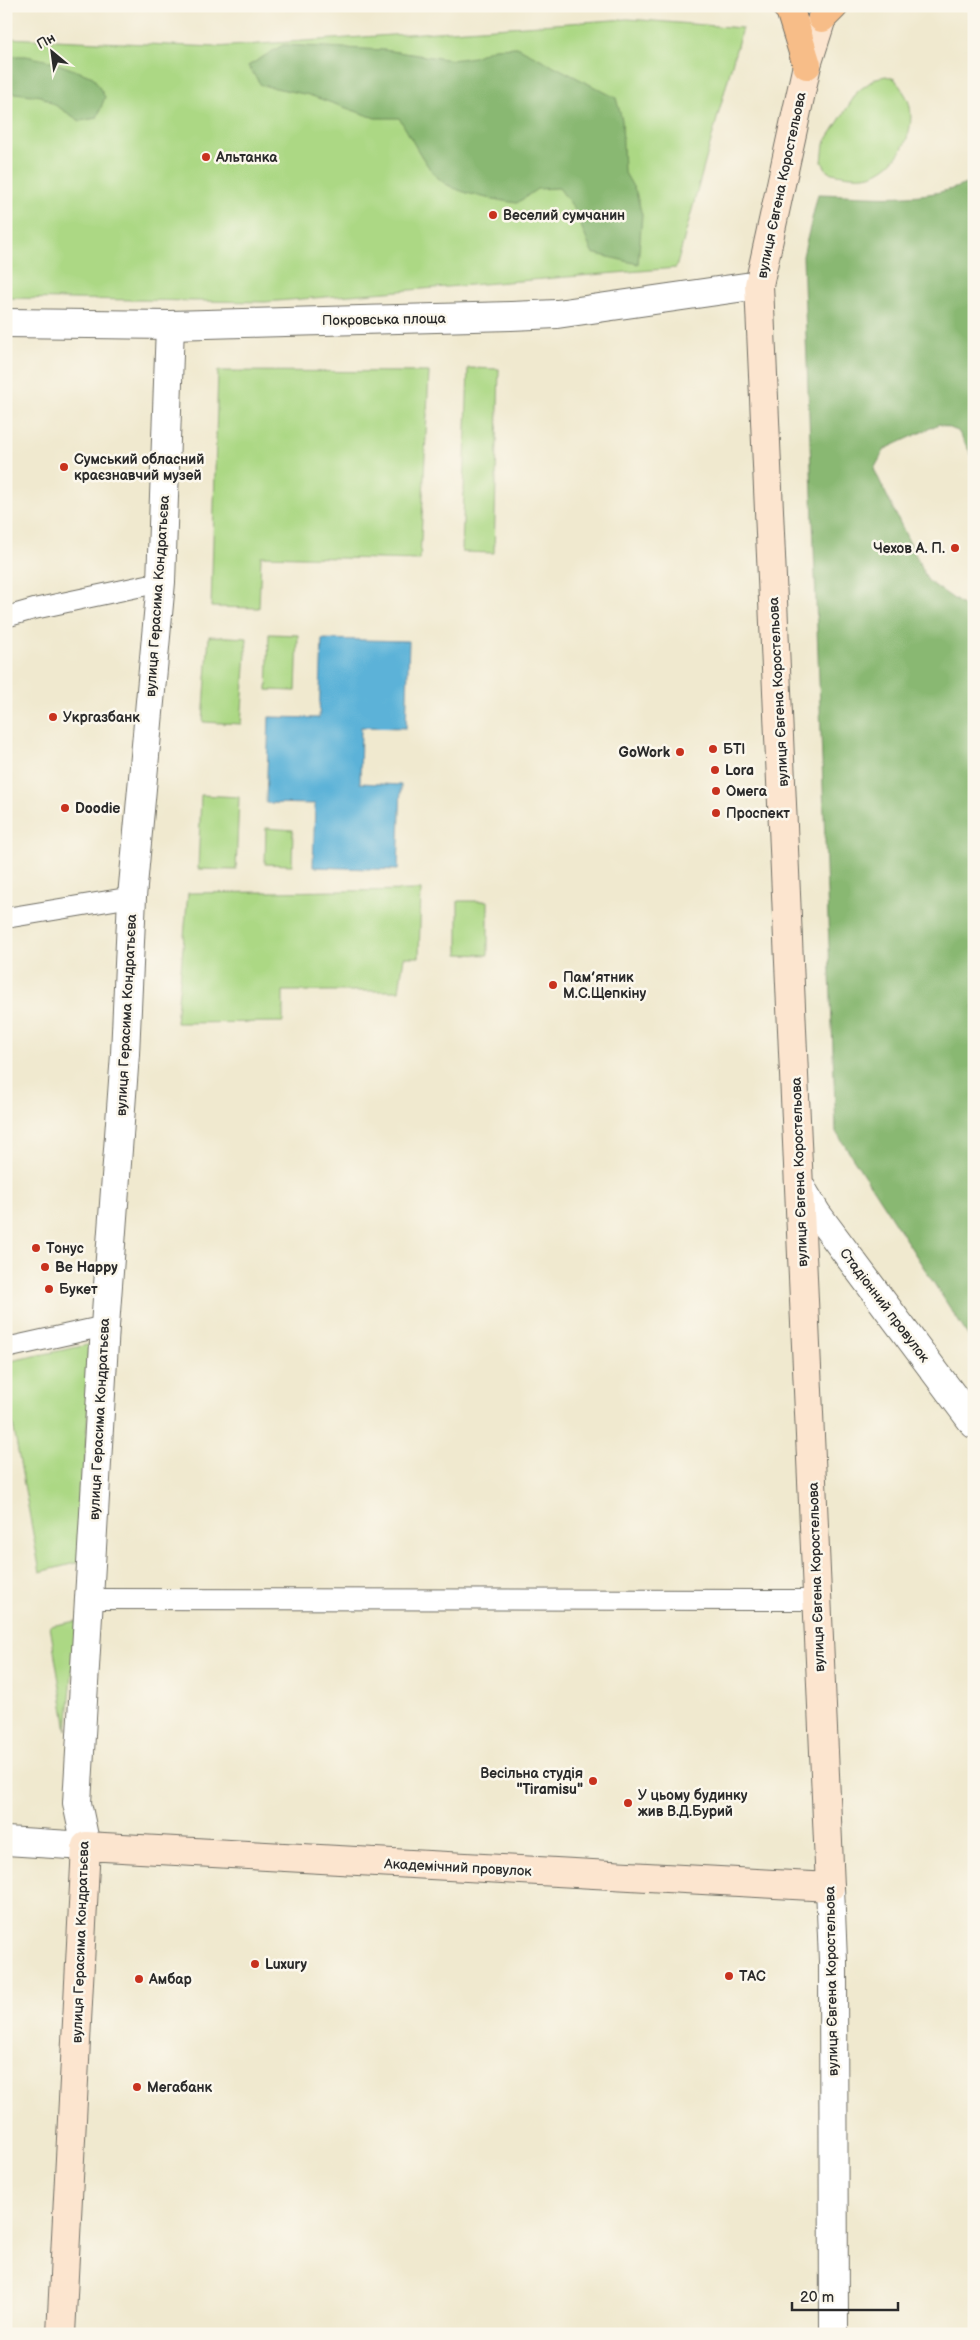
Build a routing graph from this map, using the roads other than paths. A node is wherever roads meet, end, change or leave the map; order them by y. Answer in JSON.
{"nodes":[{"id":1,"x":786,"y":6,"type":"edge"},
{"id":2,"x":827,"y":9,"type":"edge"},
{"id":3,"x":807,"y":65,"type":"junction"},
{"id":4,"x":759,"y":285,"type":"junction"},
{"id":5,"x":6,"y":323,"type":"edge"},
{"id":6,"x":170,"y":325,"type":"junction"},
{"id":7,"x":161,"y":582,"type":"junction"},
{"id":8,"x":6,"y":617,"type":"edge"},
{"id":9,"x":132,"y":897,"type":"junction"},
{"id":10,"x":6,"y":918,"type":"edge"},
{"id":11,"x":799,"y":1184,"type":"junction"},
{"id":12,"x":105,"y":1326,"type":"junction"},
{"id":13,"x":6,"y":1348,"type":"edge"},
{"id":14,"x":974,"y":1424,"type":"edge"},
{"id":15,"x":89,"y":1599,"type":"junction"},
{"id":16,"x":817,"y":1600,"type":"junction"},
{"id":17,"x":6,"y":1841,"type":"edge"},
{"id":18,"x":86,"y":1846,"type":"junction"},
{"id":19,"x":830,"y":1887,"type":"junction"},
{"id":20,"x":61,"y":2334,"type":"edge"},
{"id":21,"x":834,"y":2334,"type":"edge"}],
"edges":[{"from":1,"to":3,"type":"main road"},
{"from":2,"to":3,"type":"street","name":"вулиця Євгена Коростельова"},
{"from":3,"to":4,"type":"street","name":"вулиця Євгена Коростельова"},
{"from":4,"to":6,"type":"street","name":"Покровська площа"},
{"from":4,"to":11,"type":"street","name":"вулиця Євгена Коростельова"},
{"from":5,"to":6,"type":"street","name":"Покровська площа"},
{"from":6,"to":7,"type":"street","name":"вулиця Герасима Кондратьєва"},
{"from":7,"to":8,"type":"lane"},
{"from":7,"to":9,"type":"street","name":"вулиця Герасима Кондратьєва"},
{"from":9,"to":10,"type":"lane"},
{"from":9,"to":12,"type":"street","name":"вулиця Герасима Кондратьєва"},
{"from":11,"to":14,"type":"street","name":"Стадіонний провулок"},
{"from":11,"to":16,"type":"street","name":"вулиця Євгена Коростельова"},
{"from":12,"to":13,"type":"lane"},
{"from":12,"to":15,"type":"street","name":"вулиця Герасима Кондратьєва"},
{"from":15,"to":16,"type":"lane"},
{"from":15,"to":18,"type":"street","name":"вулиця Герасима Кондратьєва"},
{"from":16,"to":19,"type":"street","name":"вулиця Євгена Коростельова"},
{"from":17,"to":18,"type":"street"},
{"from":18,"to":19,"type":"street","name":"Академічний провулок"},
{"from":18,"to":20,"type":"street","name":"вулиця Герасима Кондратьєва"},
{"from":19,"to":21,"type":"street","name":"вулиця Євгена Коростельова"}]}
